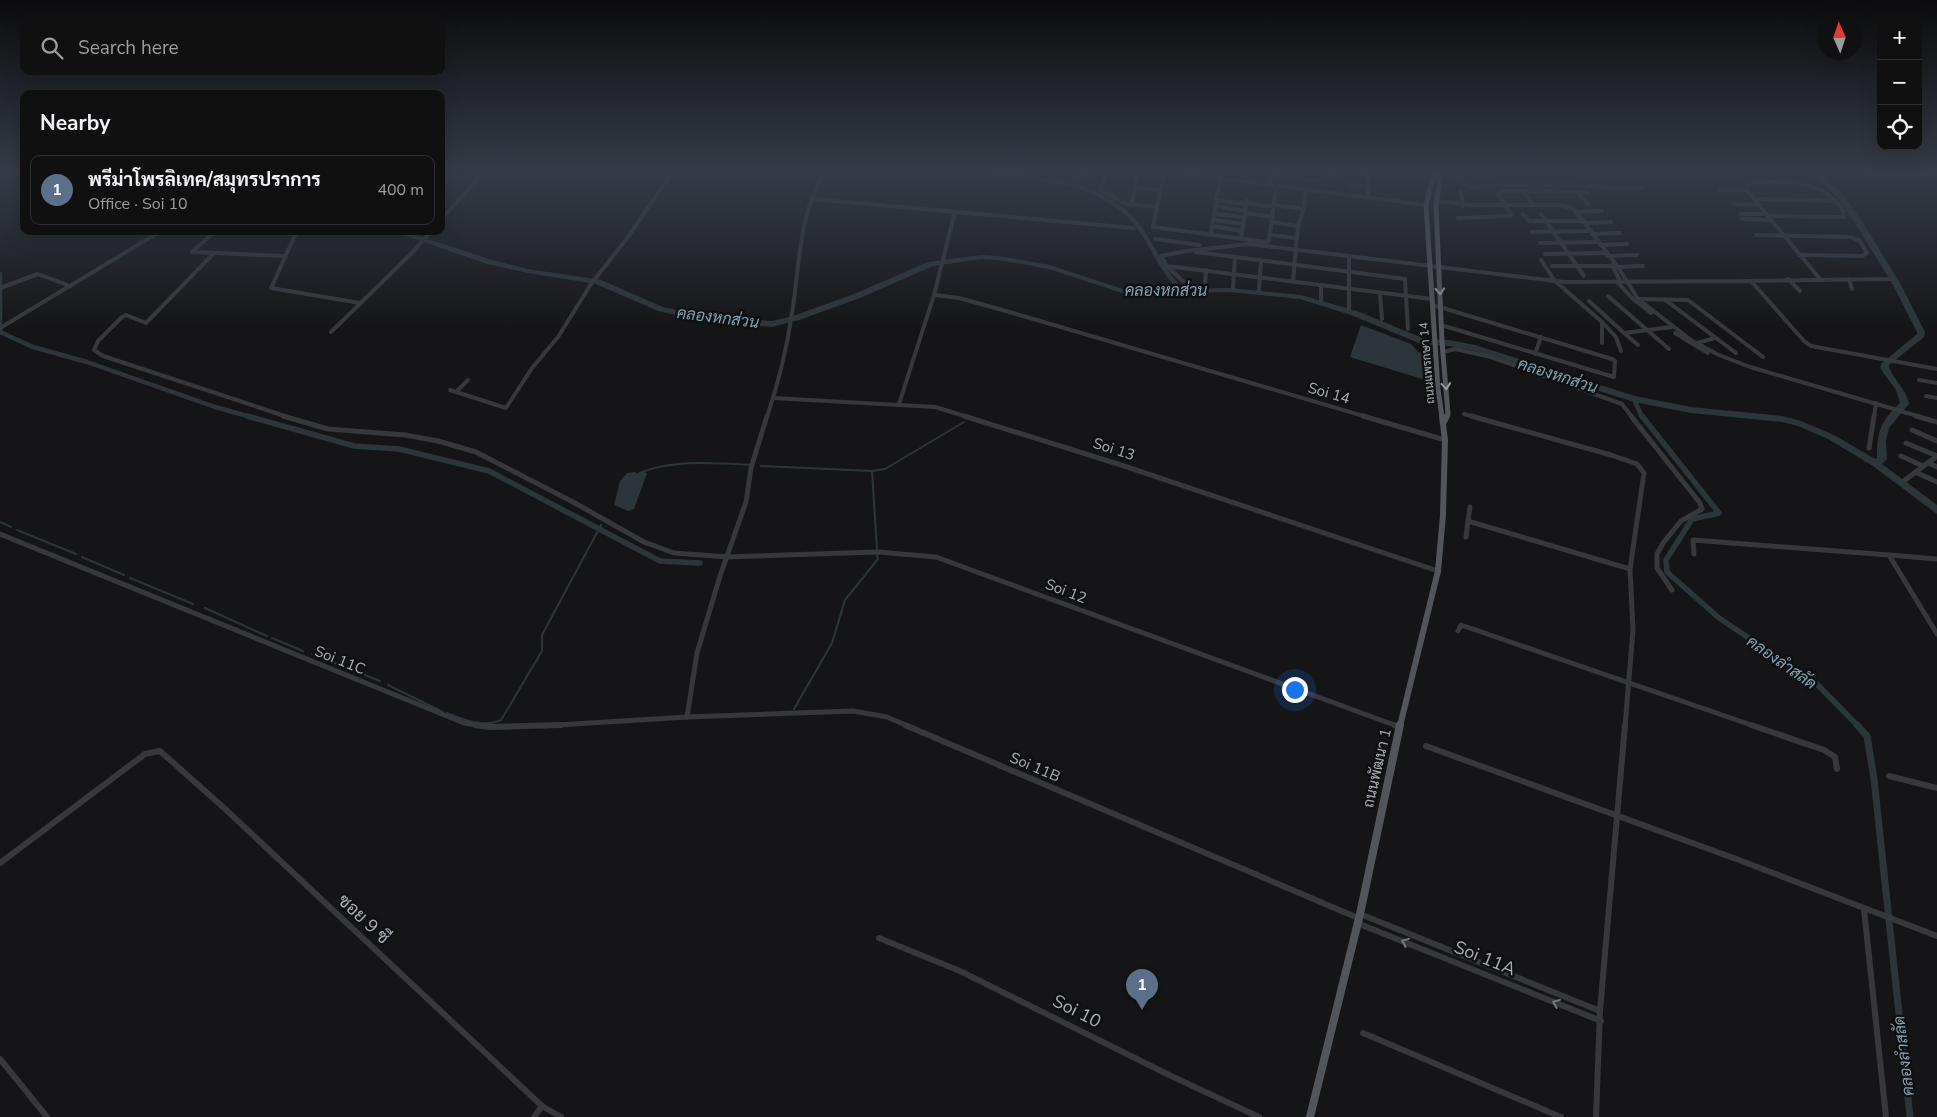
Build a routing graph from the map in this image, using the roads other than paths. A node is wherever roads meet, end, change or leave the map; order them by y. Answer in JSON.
{"nodes":[{"id":1,"x":636,"y":225,"type":"edge"},
{"id":2,"x":803,"y":225,"type":"edge"},
{"id":3,"x":951,"y":225,"type":"edge"},
{"id":4,"x":1102,"y":225,"type":"edge"},
{"id":5,"x":1153,"y":225,"type":"edge"},
{"id":6,"x":1243,"y":225,"type":"edge"},
{"id":7,"x":1271,"y":225,"type":"edge"},
{"id":8,"x":1292,"y":225,"type":"edge"},
{"id":9,"x":1428,"y":225,"type":"edge"},
{"id":10,"x":1437,"y":225,"type":"edge"},
{"id":11,"x":1549,"y":225,"type":"edge"},
{"id":12,"x":1587,"y":225,"type":"edge"},
{"id":13,"x":1775,"y":225,"type":"edge"},
{"id":14,"x":1212,"y":226,"type":"joint"},
{"id":15,"x":1298,"y":226,"type":"joint"},
{"id":16,"x":1134,"y":228,"type":"dead end"},
{"id":17,"x":1173,"y":230,"type":"junction"},
{"id":18,"x":1242,"y":231,"type":"junction"},
{"id":19,"x":1532,"y":232,"type":"dead end"},
{"id":20,"x":1554,"y":232,"type":"junction"},
{"id":21,"x":1592,"y":232,"type":"junction"},
{"id":22,"x":1620,"y":233,"type":"dead end"},
{"id":23,"x":1211,"y":234,"type":"junction"},
{"id":24,"x":154,"y":235,"type":"edge"},
{"id":25,"x":211,"y":235,"type":"edge"},
{"id":26,"x":294,"y":235,"type":"edge"},
{"id":27,"x":428,"y":235,"type":"edge"},
{"id":28,"x":1269,"y":235,"type":"junction"},
{"id":29,"x":1756,"y":235,"type":"dead end"},
{"id":30,"x":1784,"y":236,"type":"junction"},
{"id":31,"x":1241,"y":238,"type":"junction"},
{"id":32,"x":1296,"y":238,"type":"junction"},
{"id":33,"x":1155,"y":239,"type":"dead end"},
{"id":34,"x":1172,"y":241,"type":"junction"},
{"id":35,"x":1561,"y":242,"type":"junction"},
{"id":36,"x":1540,"y":243,"type":"dead end"},
{"id":37,"x":1599,"y":243,"type":"junction"},
{"id":38,"x":1627,"y":244,"type":"dead end"},
{"id":39,"x":1200,"y":245,"type":"dead end"},
{"id":40,"x":1296,"y":250,"type":"junction"},
{"id":41,"x":1186,"y":251,"type":"junction"},
{"id":42,"x":214,"y":253,"type":"junction"},
{"id":43,"x":1545,"y":254,"type":"dead end"},
{"id":44,"x":1568,"y":254,"type":"junction"},
{"id":45,"x":1607,"y":254,"type":"junction"},
{"id":46,"x":1637,"y":255,"type":"dead end"},
{"id":47,"x":1799,"y":255,"type":"junction"},
{"id":48,"x":285,"y":256,"type":"junction"},
{"id":49,"x":1235,"y":257,"type":"junction"},
{"id":50,"x":1349,"y":257,"type":"junction"},
{"id":51,"x":1541,"y":260,"type":"dead end"},
{"id":52,"x":1261,"y":261,"type":"junction"},
{"id":53,"x":1294,"y":265,"type":"junction"},
{"id":54,"x":1614,"y":265,"type":"junction"},
{"id":55,"x":1167,"y":266,"type":"junction"},
{"id":56,"x":1552,"y":266,"type":"dead end"},
{"id":57,"x":1577,"y":266,"type":"junction"},
{"id":58,"x":1643,"y":266,"type":"dead end"},
{"id":59,"x":1430,"y":267,"type":"junction"},
{"id":60,"x":1439,"y":268,"type":"junction"},
{"id":61,"x":1206,"y":270,"type":"junction"},
{"id":62,"x":1349,"y":273,"type":"junction"},
{"id":63,"x":1234,"y":274,"type":"junction"},
{"id":64,"x":1584,"y":276,"type":"dead end"},
{"id":65,"x":1260,"y":277,"type":"junction"},
{"id":66,"x":1788,"y":279,"type":"junction"},
{"id":67,"x":1818,"y":279,"type":"junction"},
{"id":68,"x":1850,"y":279,"type":"junction"},
{"id":69,"x":1892,"y":280,"type":"dead end"},
{"id":70,"x":1293,"y":281,"type":"junction"},
{"id":71,"x":1555,"y":281,"type":"junction"},
{"id":72,"x":1751,"y":281,"type":"junction"},
{"id":73,"x":1620,"y":283,"type":"junction"},
{"id":74,"x":1627,"y":283,"type":"junction"},
{"id":75,"x":1205,"y":285,"type":"dead end"},
{"id":76,"x":70,"y":286,"type":"junction"},
{"id":77,"x":1188,"y":286,"type":"dead end"},
{"id":78,"x":1321,"y":286,"type":"junction"},
{"id":79,"x":0,"y":288,"type":"edge"},
{"id":80,"x":1233,"y":288,"type":"dead end"},
{"id":81,"x":1852,"y":289,"type":"dead end"},
{"id":82,"x":1259,"y":290,"type":"dead end"},
{"id":83,"x":1350,"y":290,"type":"junction"},
{"id":84,"x":1800,"y":291,"type":"dead end"},
{"id":85,"x":1380,"y":294,"type":"junction"},
{"id":86,"x":934,"y":295,"type":"junction"},
{"id":87,"x":1608,"y":296,"type":"dead end"},
{"id":88,"x":1407,"y":297,"type":"junction"},
{"id":89,"x":1636,"y":299,"type":"junction"},
{"id":90,"x":1664,"y":299,"type":"junction"},
{"id":91,"x":1321,"y":300,"type":"dead end"},
{"id":92,"x":1589,"y":301,"type":"dead end"},
{"id":93,"x":1432,"y":302,"type":"junction"},
{"id":94,"x":360,"y":303,"type":"junction"},
{"id":95,"x":1440,"y":306,"type":"junction"},
{"id":96,"x":1349,"y":308,"type":"dead end"},
{"id":97,"x":1382,"y":319,"type":"dead end"},
{"id":98,"x":1602,"y":322,"type":"junction"},
{"id":99,"x":1441,"y":325,"type":"junction"},
{"id":100,"x":1670,"y":327,"type":"junction"},
{"id":101,"x":0,"y":328,"type":"edge"},
{"id":102,"x":1408,"y":329,"type":"dead end"},
{"id":103,"x":1647,"y":330,"type":"junction"},
{"id":104,"x":331,"y":332,"type":"dead end"},
{"id":105,"x":1624,"y":333,"type":"junction"},
{"id":106,"x":1541,"y":337,"type":"junction"},
{"id":107,"x":1716,"y":338,"type":"junction"},
{"id":108,"x":1602,"y":343,"type":"dead end"},
{"id":109,"x":1697,"y":343,"type":"junction"},
{"id":110,"x":1638,"y":345,"type":"dead end"},
{"id":111,"x":1669,"y":349,"type":"dead end"},
{"id":112,"x":1441,"y":350,"type":"junction"},
{"id":113,"x":1621,"y":351,"type":"dead end"},
{"id":114,"x":1535,"y":354,"type":"junction"},
{"id":115,"x":1736,"y":354,"type":"dead end"},
{"id":116,"x":1763,"y":357,"type":"dead end"},
{"id":117,"x":1750,"y":368,"type":"junction"},
{"id":118,"x":1937,"y":369,"type":"edge"},
{"id":119,"x":468,"y":380,"type":"dead end"},
{"id":120,"x":1919,"y":380,"type":"dead end"},
{"id":121,"x":1937,"y":383,"type":"edge"},
{"id":122,"x":450,"y":390,"type":"dead end"},
{"id":123,"x":458,"y":390,"type":"junction"},
{"id":124,"x":1926,"y":396,"type":"dead end"},
{"id":125,"x":773,"y":398,"type":"junction"},
{"id":126,"x":1937,"y":398,"type":"edge"},
{"id":127,"x":899,"y":404,"type":"junction"},
{"id":128,"x":1876,"y":405,"type":"junction"},
{"id":129,"x":1464,"y":414,"type":"dead end"},
{"id":130,"x":1444,"y":422,"type":"joint"},
{"id":131,"x":1937,"y":423,"type":"edge"},
{"id":132,"x":1912,"y":430,"type":"dead end"},
{"id":133,"x":1445,"y":440,"type":"junction"},
{"id":134,"x":1937,"y":441,"type":"edge"},
{"id":135,"x":1906,"y":443,"type":"dead end"},
{"id":136,"x":1869,"y":448,"type":"dead end"},
{"id":137,"x":1901,"y":456,"type":"dead end"},
{"id":138,"x":1937,"y":456,"type":"edge"},
{"id":139,"x":1925,"y":465,"type":"junction"},
{"id":140,"x":1937,"y":467,"type":"edge"},
{"id":141,"x":1915,"y":472,"type":"junction"},
{"id":142,"x":1905,"y":480,"type":"dead end"},
{"id":143,"x":1937,"y":482,"type":"edge"},
{"id":144,"x":1470,"y":507,"type":"dead end"},
{"id":145,"x":1468,"y":521,"type":"junction"},
{"id":146,"x":0,"y":534,"type":"edge"},
{"id":147,"x":1466,"y":537,"type":"dead end"},
{"id":148,"x":1694,"y":554,"type":"dead end"},
{"id":149,"x":1889,"y":556,"type":"junction"},
{"id":150,"x":728,"y":557,"type":"junction"},
{"id":151,"x":1937,"y":559,"type":"edge"},
{"id":152,"x":1630,"y":570,"type":"junction"},
{"id":153,"x":1438,"y":571,"type":"junction"},
{"id":154,"x":1672,"y":590,"type":"dead end"},
{"id":155,"x":1460,"y":626,"type":"dead end"},
{"id":156,"x":1937,"y":634,"type":"edge"},
{"id":157,"x":1628,"y":682,"type":"junction"},
{"id":158,"x":687,"y":717,"type":"junction"},
{"id":159,"x":1401,"y":727,"type":"junction"},
{"id":160,"x":1426,"y":746,"type":"dead end"},
{"id":161,"x":1837,"y":769,"type":"dead end"},
{"id":162,"x":1889,"y":776,"type":"dead end"},
{"id":163,"x":1937,"y":788,"type":"edge"},
{"id":164,"x":1616,"y":815,"type":"junction"},
{"id":165,"x":0,"y":863,"type":"edge"},
{"id":166,"x":1864,"y":909,"type":"junction"},
{"id":167,"x":1358,"y":918,"type":"junction"},
{"id":168,"x":1937,"y":936,"type":"edge"},
{"id":169,"x":879,"y":938,"type":"dead end"},
{"id":170,"x":1484,"y":964,"type":"junction"},
{"id":171,"x":1482,"y":973,"type":"junction"},
{"id":172,"x":1534,"y":984,"type":"junction"},
{"id":173,"x":1533,"y":993,"type":"junction"},
{"id":174,"x":1600,"y":1011,"type":"junction"},
{"id":175,"x":1602,"y":1021,"type":"junction"},
{"id":176,"x":1363,"y":1034,"type":"dead end"},
{"id":177,"x":0,"y":1058,"type":"edge"},
{"id":178,"x":542,"y":1106,"type":"junction"},
{"id":179,"x":47,"y":1117,"type":"edge"},
{"id":180,"x":534,"y":1117,"type":"edge"},
{"id":181,"x":562,"y":1117,"type":"edge"},
{"id":182,"x":1258,"y":1117,"type":"edge"},
{"id":183,"x":1310,"y":1117,"type":"edge"},
{"id":184,"x":1561,"y":1117,"type":"edge"},
{"id":185,"x":1596,"y":1117,"type":"edge"},
{"id":186,"x":1886,"y":1117,"type":"edge"}],
"edges":[{"from":1,"to":123,"type":"street"},
{"from":2,"to":125,"type":"street"},
{"from":3,"to":86,"type":"street"},
{"from":4,"to":16,"type":"street"},
{"from":5,"to":17,"type":"street"},
{"from":6,"to":18,"type":"street"},
{"from":7,"to":28,"type":"street"},
{"from":8,"to":15,"type":"street"},
{"from":9,"to":59,"type":"main road","name":"ถนนแพรกษา 14"},
{"from":10,"to":60,"type":"main road","name":"ถนนแพรกษา 14"},
{"from":11,"to":20,"type":"street"},
{"from":12,"to":21,"type":"street"},
{"from":13,"to":30,"type":"street"},
{"from":14,"to":18,"type":"street"},
{"from":14,"to":23,"type":"street"},
{"from":15,"to":32,"type":"street"},
{"from":17,"to":23,"type":"street"},
{"from":17,"to":34,"type":"street"},
{"from":18,"to":31,"type":"street"},
{"from":19,"to":20,"type":"street"},
{"from":20,"to":21,"type":"street"},
{"from":20,"to":35,"type":"street"},
{"from":21,"to":22,"type":"street"},
{"from":21,"to":37,"type":"street"},
{"from":23,"to":31,"type":"street"},
{"from":24,"to":76,"type":"street"},
{"from":25,"to":42,"type":"street"},
{"from":26,"to":48,"type":"street"},
{"from":27,"to":94,"type":"street"},
{"from":28,"to":31,"type":"street"},
{"from":28,"to":32,"type":"street"},
{"from":29,"to":30,"type":"street"},
{"from":30,"to":47,"type":"street"},
{"from":30,"to":47,"type":"street"},
{"from":32,"to":40,"type":"street"},
{"from":33,"to":34,"type":"street"},
{"from":34,"to":39,"type":"street"},
{"from":35,"to":36,"type":"street"},
{"from":35,"to":37,"type":"street"},
{"from":35,"to":44,"type":"street"},
{"from":37,"to":38,"type":"street"},
{"from":37,"to":45,"type":"street"},
{"from":40,"to":41,"type":"street"},
{"from":40,"to":50,"type":"street"},
{"from":40,"to":53,"type":"street"},
{"from":41,"to":49,"type":"street"},
{"from":41,"to":55,"type":"street"},
{"from":42,"to":48,"type":"street"},
{"from":42,"to":150,"type":"street","name":"Soi 12"},
{"from":43,"to":44,"type":"street"},
{"from":44,"to":45,"type":"street"},
{"from":44,"to":57,"type":"street"},
{"from":45,"to":46,"type":"street"},
{"from":45,"to":54,"type":"street"},
{"from":47,"to":67,"type":"street"},
{"from":48,"to":94,"type":"street"},
{"from":49,"to":52,"type":"street"},
{"from":49,"to":63,"type":"street"},
{"from":50,"to":59,"type":"street"},
{"from":50,"to":62,"type":"street"},
{"from":51,"to":71,"type":"street"},
{"from":52,"to":53,"type":"street"},
{"from":52,"to":65,"type":"street"},
{"from":53,"to":62,"type":"street"},
{"from":53,"to":70,"type":"street"},
{"from":54,"to":57,"type":"street"},
{"from":54,"to":58,"type":"street"},
{"from":54,"to":73,"type":"street"},
{"from":54,"to":74,"type":"street"},
{"from":55,"to":61,"type":"street"},
{"from":55,"to":77,"type":"street"},
{"from":56,"to":57,"type":"street"},
{"from":57,"to":64,"type":"street"},
{"from":59,"to":60,"type":"street"},
{"from":59,"to":93,"type":"main road","name":"ถนนแพรกษา 14"},
{"from":60,"to":71,"type":"street"},
{"from":60,"to":95,"type":"main road","name":"ถนนแพรกษา 14","one_way":true},
{"from":61,"to":63,"type":"street"},
{"from":61,"to":75,"type":"street"},
{"from":62,"to":83,"type":"street"},
{"from":62,"to":88,"type":"street"},
{"from":63,"to":65,"type":"street"},
{"from":63,"to":80,"type":"street"},
{"from":65,"to":70,"type":"street"},
{"from":65,"to":82,"type":"street"},
{"from":66,"to":67,"type":"street"},
{"from":66,"to":72,"type":"street"},
{"from":66,"to":84,"type":"street"},
{"from":67,"to":68,"type":"street"},
{"from":68,"to":69,"type":"street"},
{"from":68,"to":81,"type":"street"},
{"from":70,"to":78,"type":"street"},
{"from":71,"to":73,"type":"street"},
{"from":71,"to":98,"type":"street"},
{"from":72,"to":74,"type":"street"},
{"from":72,"to":118,"type":"street"},
{"from":73,"to":74,"type":"street"},
{"from":73,"to":89,"type":"street"},
{"from":74,"to":89,"type":"street"},
{"from":76,"to":79,"type":"street"},
{"from":76,"to":101,"type":"street"},
{"from":78,"to":83,"type":"street"},
{"from":78,"to":91,"type":"street"},
{"from":83,"to":85,"type":"street"},
{"from":83,"to":96,"type":"street"},
{"from":85,"to":88,"type":"street"},
{"from":85,"to":97,"type":"street"},
{"from":86,"to":127,"type":"street"},
{"from":86,"to":133,"type":"street","name":"Soi 14"},
{"from":87,"to":103,"type":"street"},
{"from":88,"to":93,"type":"street"},
{"from":88,"to":102,"type":"street"},
{"from":89,"to":90,"type":"street"},
{"from":89,"to":100,"type":"street"},
{"from":90,"to":107,"type":"street"},
{"from":90,"to":116,"type":"street"},
{"from":92,"to":105,"type":"street"},
{"from":93,"to":95,"type":"street"},
{"from":93,"to":112,"type":"main road","name":"ถนนแพรกษา 14"},
{"from":94,"to":104,"type":"street"},
{"from":95,"to":99,"type":"main road","name":"ถนนแพรกษา 14"},
{"from":95,"to":106,"type":"street"},
{"from":98,"to":108,"type":"street"},
{"from":98,"to":113,"type":"street"},
{"from":99,"to":112,"type":"main road","name":"ถนนแพรกษา 14"},
{"from":99,"to":114,"type":"street"},
{"from":100,"to":103,"type":"street"},
{"from":100,"to":109,"type":"street"},
{"from":100,"to":117,"type":"street"},
{"from":103,"to":105,"type":"street"},
{"from":103,"to":111,"type":"street"},
{"from":105,"to":110,"type":"street"},
{"from":106,"to":114,"type":"street"},
{"from":106,"to":114,"type":"street"},
{"from":107,"to":109,"type":"street"},
{"from":107,"to":115,"type":"street"},
{"from":109,"to":117,"type":"street"},
{"from":112,"to":130,"type":"main road","name":"ถนนแพรกษา 14"},
{"from":112,"to":154,"type":"street"},
{"from":117,"to":128,"type":"street"},
{"from":119,"to":123,"type":"street"},
{"from":120,"to":121,"type":"street"},
{"from":122,"to":123,"type":"street"},
{"from":124,"to":126,"type":"street"},
{"from":125,"to":127,"type":"street","name":"Soi 13"},
{"from":125,"to":150,"type":"street"},
{"from":127,"to":153,"type":"street","name":"Soi 13"},
{"from":128,"to":131,"type":"street"},
{"from":128,"to":136,"type":"street"},
{"from":129,"to":152,"type":"street"},
{"from":130,"to":133,"type":"main road","name":"ถนนพัฒนา 1"},
{"from":132,"to":134,"type":"street"},
{"from":133,"to":153,"type":"main road","name":"ถนนพัฒนา 1"},
{"from":135,"to":138,"type":"street"},
{"from":137,"to":139,"type":"street"},
{"from":138,"to":139,"type":"street"},
{"from":139,"to":140,"type":"street"},
{"from":139,"to":141,"type":"street"},
{"from":141,"to":142,"type":"street"},
{"from":141,"to":143,"type":"street"},
{"from":144,"to":145,"type":"street"},
{"from":145,"to":147,"type":"street"},
{"from":145,"to":152,"type":"street"},
{"from":146,"to":158,"type":"street","name":"Soi 11C"},
{"from":148,"to":149,"type":"street"},
{"from":149,"to":151,"type":"street"},
{"from":149,"to":156,"type":"street"},
{"from":150,"to":158,"type":"street"},
{"from":150,"to":159,"type":"street","name":"Soi 12"},
{"from":152,"to":157,"type":"street"},
{"from":153,"to":159,"type":"main road","name":"ถนนพัฒนา 1"},
{"from":155,"to":157,"type":"street"},
{"from":157,"to":161,"type":"street"},
{"from":157,"to":164,"type":"street"},
{"from":158,"to":167,"type":"street","name":"Soi 11B"},
{"from":159,"to":167,"type":"main road","name":"ถนนพัฒนา 1"},
{"from":160,"to":164,"type":"street"},
{"from":162,"to":163,"type":"street"},
{"from":164,"to":166,"type":"street"},
{"from":164,"to":174,"type":"street"},
{"from":165,"to":178,"type":"street","name":"ซอย 9 ซี"},
{"from":166,"to":168,"type":"street"},
{"from":166,"to":186,"type":"street"},
{"from":167,"to":170,"type":"street"},
{"from":171,"to":167,"type":"street","name":"Soi 11A","one_way":true},
{"from":167,"to":183,"type":"main road","name":"ถนนพัฒนา 1"},
{"from":169,"to":182,"type":"street","name":"Soi 10"},
{"from":170,"to":171,"type":"street"},
{"from":170,"to":172,"type":"street"},
{"from":171,"to":173,"type":"street","name":"Soi 11A"},
{"from":172,"to":173,"type":"street"},
{"from":172,"to":174,"type":"street"},
{"from":175,"to":173,"type":"street","name":"Soi 11A","one_way":true},
{"from":174,"to":175,"type":"street"},
{"from":175,"to":185,"type":"street"},
{"from":176,"to":184,"type":"street"},
{"from":177,"to":179,"type":"street"},
{"from":178,"to":180,"type":"street"},
{"from":178,"to":181,"type":"street","name":"ซอย 9 ซี"}]}
